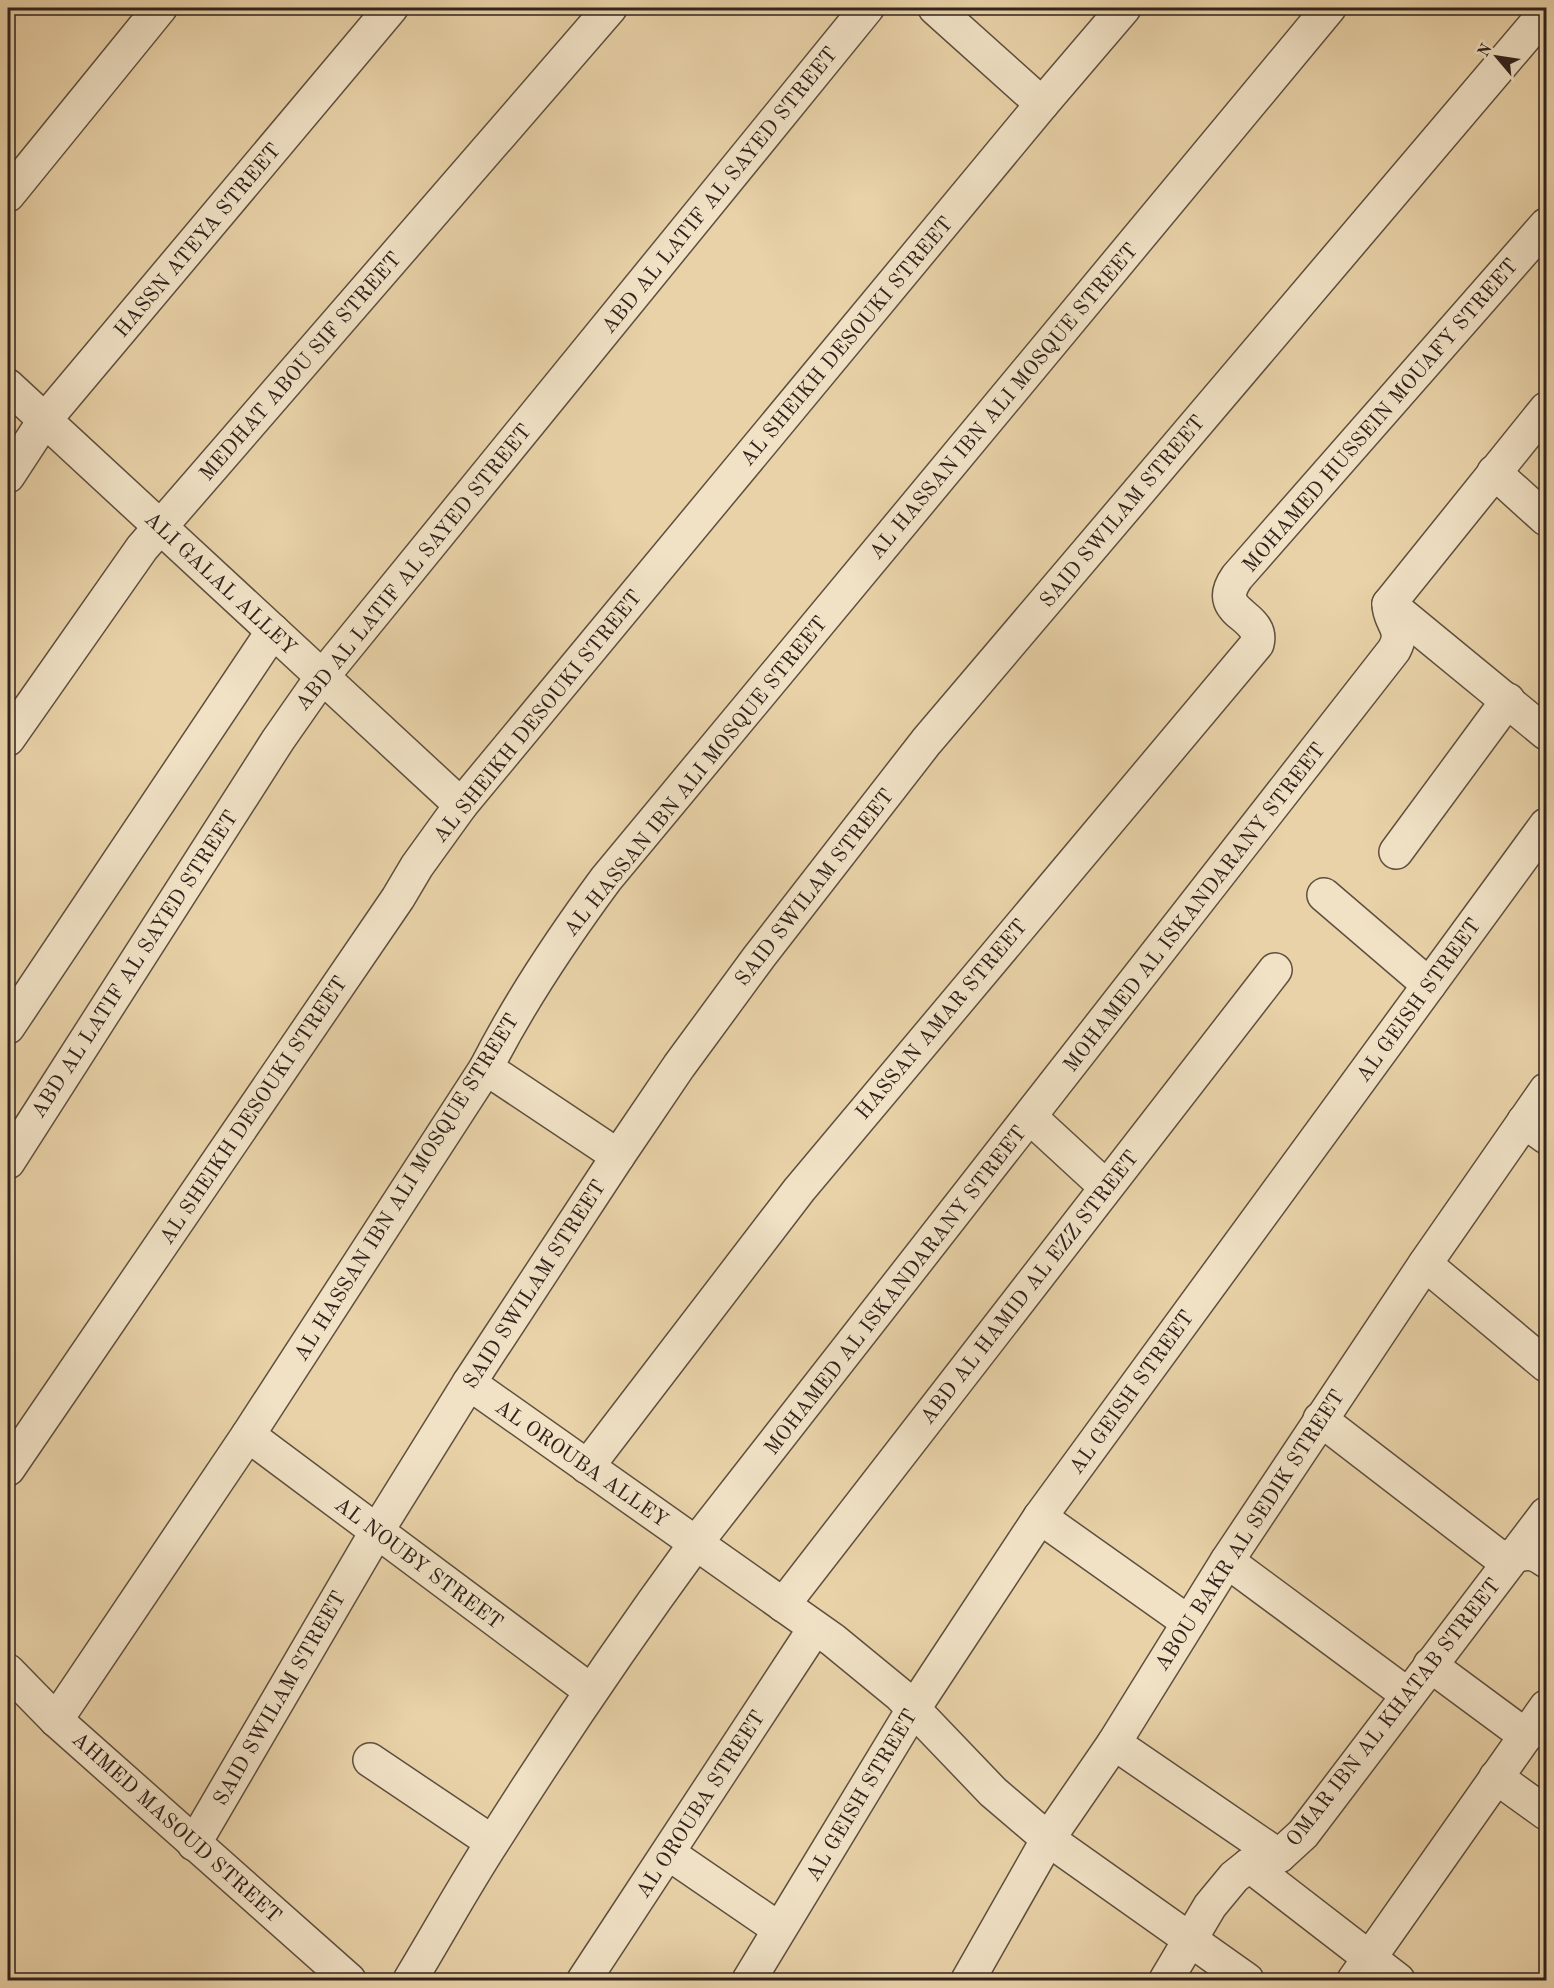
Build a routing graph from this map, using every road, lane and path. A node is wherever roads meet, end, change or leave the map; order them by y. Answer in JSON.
{"nodes":[{"id":1,"x":160,"y":8,"type":"edge"},
{"id":2,"x":391,"y":8,"type":"edge"},
{"id":3,"x":610,"y":8,"type":"edge"},
{"id":4,"x":867,"y":8,"type":"edge"},
{"id":5,"x":935,"y":8,"type":"edge"},
{"id":6,"x":1124,"y":8,"type":"edge"},
{"id":7,"x":1329,"y":8,"type":"edge"},
{"id":8,"x":1546,"y":12,"type":"edge"},
{"id":9,"x":1042,"y":104,"type":"junction"},
{"id":10,"x":8,"y":195,"type":"edge"},
{"id":11,"x":1546,"y":225,"type":"edge"},
{"id":12,"x":8,"y":387,"type":"edge"},
{"id":13,"x":1546,"y":408,"type":"edge"},
{"id":14,"x":45,"y":420,"type":"junction"},
{"id":15,"x":1494,"y":472,"type":"junction"},
{"id":16,"x":8,"y":476,"type":"edge"},
{"id":17,"x":1546,"y":519,"type":"edge"},
{"id":18,"x":160,"y":527,"type":"junction"},
{"id":19,"x":1237,"y":578,"type":"joint"},
{"id":20,"x":1392,"y":612,"type":"junction"},
{"id":21,"x":273,"y":631,"type":"junction"},
{"id":22,"x":322,"y":677,"type":"junction"},
{"id":23,"x":1508,"y":700,"type":"junction"},
{"id":24,"x":1546,"y":733,"type":"edge"},
{"id":25,"x":8,"y":739,"type":"edge"},
{"id":26,"x":461,"y":805,"type":"junction"},
{"id":27,"x":1546,"y":825,"type":"edge"},
{"id":28,"x":1396,"y":852,"type":"dead end"},
{"id":29,"x":1324,"y":895,"type":"dead end"},
{"id":30,"x":1275,"y":970,"type":"dead end"},
{"id":31,"x":1429,"y":985,"type":"junction"},
{"id":32,"x":8,"y":1027,"type":"edge"},
{"id":33,"x":486,"y":1068,"type":"junction"},
{"id":34,"x":1546,"y":1090,"type":"edge"},
{"id":35,"x":1030,"y":1117,"type":"junction"},
{"id":36,"x":1535,"y":1129,"type":"edge"},
{"id":37,"x":618,"y":1156,"type":"junction"},
{"id":38,"x":8,"y":1162,"type":"edge"},
{"id":39,"x":1106,"y":1187,"type":"junction"},
{"id":40,"x":1425,"y":1264,"type":"junction"},
{"id":41,"x":1546,"y":1365,"type":"edge"},
{"id":42,"x":469,"y":1383,"type":"junction"},
{"id":43,"x":1320,"y":1419,"type":"junction"},
{"id":44,"x":248,"y":1435,"type":"junction"},
{"id":45,"x":587,"y":1467,"type":"junction"},
{"id":46,"x":8,"y":1469,"type":"edge"},
{"id":47,"x":1546,"y":1514,"type":"edge"},
{"id":48,"x":1040,"y":1517,"type":"junction"},
{"id":49,"x":377,"y":1531,"type":"junction"},
{"id":50,"x":696,"y":1544,"type":"junction"},
{"id":51,"x":1531,"y":1558,"type":"edge"},
{"id":52,"x":1227,"y":1562,"type":"junction"},
{"id":53,"x":783,"y":1605,"type":"junction"},
{"id":54,"x":1188,"y":1622,"type":"junction"},
{"id":55,"x":815,"y":1628,"type":"junction"},
{"id":56,"x":1430,"y":1665,"type":"junction"},
{"id":57,"x":8,"y":1671,"type":"edge"},
{"id":58,"x":591,"y":1691,"type":"junction"},
{"id":59,"x":1408,"y":1695,"type":"junction"},
{"id":60,"x":1546,"y":1707,"type":"edge"},
{"id":61,"x":914,"y":1708,"type":"junction"},
{"id":62,"x":56,"y":1720,"type":"junction"},
{"id":63,"x":1526,"y":1736,"type":"junction"},
{"id":64,"x":1114,"y":1743,"type":"junction"},
{"id":65,"x":370,"y":1760,"type":"dead end"},
{"id":66,"x":1496,"y":1777,"type":"junction"},
{"id":67,"x":1546,"y":1813,"type":"edge"},
{"id":68,"x":1048,"y":1839,"type":"junction"},
{"id":69,"x":492,"y":1842,"type":"junction"},
{"id":70,"x":194,"y":1844,"type":"junction"},
{"id":71,"x":668,"y":1853,"type":"junction"},
{"id":72,"x":1264,"y":1860,"type":"junction"},
{"id":73,"x":779,"y":1929,"type":"junction"},
{"id":74,"x":1190,"y":1940,"type":"junction"},
{"id":75,"x":1361,"y":1969,"type":"edge"},
{"id":76,"x":349,"y":1980,"type":"edge"},
{"id":77,"x":410,"y":1980,"type":"edge"},
{"id":78,"x":584,"y":1980,"type":"edge"},
{"id":79,"x":749,"y":1980,"type":"edge"},
{"id":80,"x":968,"y":1980,"type":"edge"},
{"id":81,"x":1166,"y":1980,"type":"edge"},
{"id":82,"x":1247,"y":1980,"type":"edge"},
{"id":83,"x":1398,"y":1980,"type":"edge"}],
"edges":[{"from":1,"to":10,"type":"street"},
{"from":2,"to":14,"type":"street","name":"HASSN ATEYA STREET"},
{"from":3,"to":18,"type":"street","name":"MEDHAT ABOU SIF STREET"},
{"from":4,"to":22,"type":"street","name":"ABD AL LATIF AL SAYED STREET"},
{"from":5,"to":9,"type":"street"},
{"from":6,"to":9,"type":"street","name":"AL SHEIKH DESOUKI STREET"},
{"from":7,"to":33,"type":"street","name":"AL HASSAN IBN ALI MOSQUE STREET"},
{"from":8,"to":37,"type":"street","name":"SAID SWILAM STREET"},
{"from":9,"to":26,"type":"street","name":"AL SHEIKH DESOUKI STREET"},
{"from":11,"to":19,"type":"street","name":"MOHAMED HUSSEIN MOUAFY STREET"},
{"from":12,"to":14,"type":"street","name":"ALI GALAL ALLEY"},
{"from":13,"to":15,"type":"street"},
{"from":14,"to":16,"type":"street","name":"HASSN ATEYA STREET"},
{"from":14,"to":18,"type":"street","name":"ALI GALAL ALLEY"},
{"from":15,"to":17,"type":"street"},
{"from":15,"to":20,"type":"street"},
{"from":18,"to":21,"type":"street","name":"ALI GALAL ALLEY"},
{"from":18,"to":25,"type":"street","name":"MEDHAT ABOU SIF STREET"},
{"from":19,"to":45,"type":"street","name":"HASSAN AMAR STREET"},
{"from":20,"to":23,"type":"street"},
{"from":20,"to":35,"type":"street","name":"MOHAMED AL ISKANDARANY STREET"},
{"from":21,"to":22,"type":"street","name":"ALI GALAL ALLEY"},
{"from":21,"to":32,"type":"street"},
{"from":22,"to":26,"type":"street","name":"ALI GALAL ALLEY"},
{"from":22,"to":38,"type":"street","name":"ABD AL LATIF AL SAYED STREET"},
{"from":23,"to":24,"type":"street"},
{"from":23,"to":28,"type":"street"},
{"from":26,"to":46,"type":"street","name":"AL SHEIKH DESOUKI STREET"},
{"from":27,"to":31,"type":"street","name":"AL GEISH STREET"},
{"from":29,"to":31,"type":"street"},
{"from":30,"to":39,"type":"street","name":"ABD AL HAMID AL EZZ STREET"},
{"from":31,"to":48,"type":"street","name":"AL GEISH STREET"},
{"from":33,"to":37,"type":"street"},
{"from":33,"to":44,"type":"street","name":"AL HASSAN IBN ALI MOSQUE STREET"},
{"from":34,"to":36,"type":"street","name":"ABOU BAKR AL SEDIK STREET"},
{"from":35,"to":39,"type":"street"},
{"from":35,"to":50,"type":"street","name":"MOHAMED AL ISKANDARANY STREET"},
{"from":36,"to":40,"type":"street","name":"ABOU BAKR AL SEDIK STREET"},
{"from":37,"to":42,"type":"street","name":"SAID SWILAM STREET"},
{"from":39,"to":53,"type":"street","name":"ABD AL HAMID AL EZZ STREET"},
{"from":40,"to":41,"type":"street"},
{"from":40,"to":43,"type":"street","name":"ABOU BAKR AL SEDIK STREET"},
{"from":42,"to":45,"type":"street","name":"AL OROUBA ALLEY"},
{"from":42,"to":49,"type":"street","name":"SAID SWILAM STREET"},
{"from":43,"to":51,"type":"street"},
{"from":43,"to":52,"type":"street","name":"ABOU BAKR AL SEDIK STREET"},
{"from":44,"to":49,"type":"street","name":"AL NOUBY STREET"},
{"from":44,"to":62,"type":"street","name":"AL HASSAN IBN ALI MOSQUE STREET"},
{"from":45,"to":50,"type":"street","name":"AL OROUBA ALLEY"},
{"from":47,"to":51,"type":"street","name":"OMAR IBN AL KHATAB STREET"},
{"from":48,"to":54,"type":"street"},
{"from":48,"to":61,"type":"street","name":"AL GEISH STREET"},
{"from":49,"to":58,"type":"street","name":"AL NOUBY STREET"},
{"from":49,"to":70,"type":"street","name":"SAID SWILAM STREET"},
{"from":50,"to":53,"type":"street","name":"AL OROUBA ALLEY"},
{"from":50,"to":58,"type":"street","name":"MOHAMED AL ISKANDARANY STREET"},
{"from":51,"to":56,"type":"street","name":"OMAR IBN AL KHATAB STREET"},
{"from":52,"to":54,"type":"street","name":"ABOU BAKR AL SEDIK STREET"},
{"from":52,"to":59,"type":"street"},
{"from":53,"to":55,"type":"street","name":"AL OROUBA ALLEY"},
{"from":54,"to":64,"type":"street","name":"ABOU BAKR AL SEDIK STREET"},
{"from":55,"to":61,"type":"street","name":"AL OROUBA ALLEY"},
{"from":55,"to":71,"type":"street","name":"AL OROUBA STREET"},
{"from":56,"to":59,"type":"street","name":"OMAR IBN AL KHATAB STREET"},
{"from":56,"to":63,"type":"street"},
{"from":57,"to":62,"type":"street","name":"AHMED MASOUD STREET"},
{"from":58,"to":69,"type":"street","name":"MOHAMED AL ISKANDARANY STREET"},
{"from":59,"to":72,"type":"street","name":"OMAR IBN AL KHATAB STREET"},
{"from":60,"to":63,"type":"street"},
{"from":61,"to":68,"type":"street","name":"AL OROUBA ALLEY"},
{"from":61,"to":73,"type":"street","name":"AL GEISH STREET"},
{"from":62,"to":70,"type":"street","name":"AHMED MASOUD STREET"},
{"from":63,"to":66,"type":"street"},
{"from":64,"to":68,"type":"street","name":"ABOU BAKR AL SEDIK STREET"},
{"from":64,"to":72,"type":"street"},
{"from":65,"to":69,"type":"street"},
{"from":66,"to":67,"type":"street"},
{"from":66,"to":75,"type":"street"},
{"from":68,"to":74,"type":"street","name":"AL OROUBA ALLEY"},
{"from":68,"to":80,"type":"street","name":"ABOU BAKR AL SEDIK STREET"},
{"from":69,"to":77,"type":"street","name":"MOHAMED AL ISKANDARANY STREET"},
{"from":70,"to":76,"type":"street","name":"AHMED MASOUD STREET"},
{"from":71,"to":73,"type":"street"},
{"from":71,"to":78,"type":"street","name":"AL OROUBA STREET"},
{"from":72,"to":74,"type":"street","name":"OMAR IBN AL KHATAB STREET"},
{"from":72,"to":75,"type":"street"},
{"from":73,"to":79,"type":"street","name":"AL GEISH STREET"},
{"from":74,"to":81,"type":"street","name":"OMAR IBN AL KHATAB STREET"},
{"from":74,"to":82,"type":"street","name":"AL OROUBA ALLEY"},
{"from":75,"to":83,"type":"street"}]}
